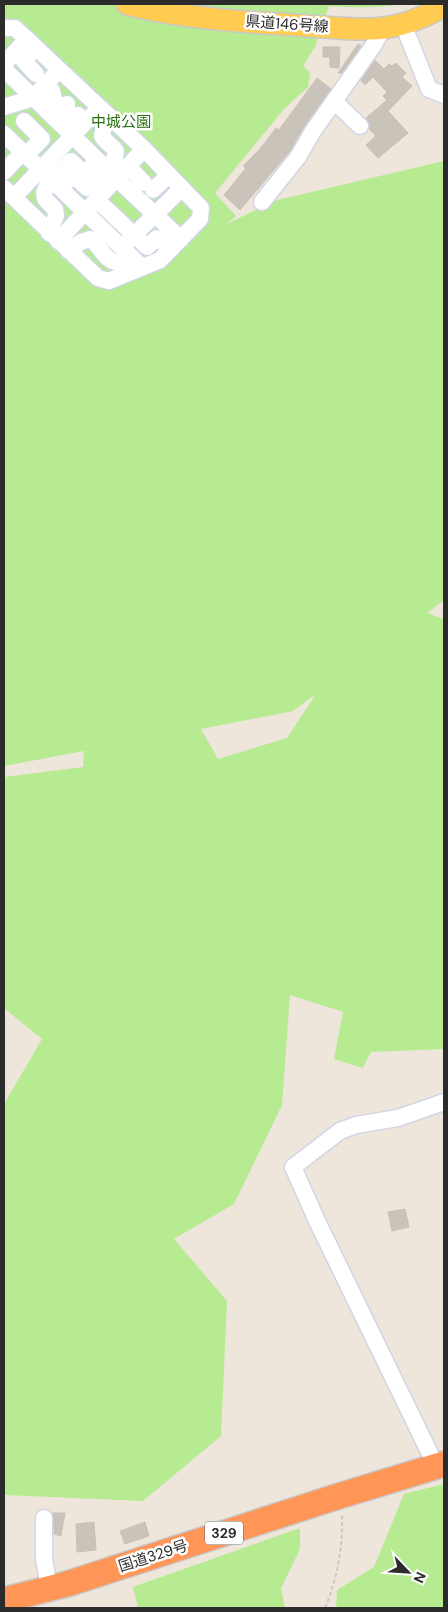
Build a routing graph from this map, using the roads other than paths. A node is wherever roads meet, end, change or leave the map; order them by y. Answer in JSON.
{"nodes":[{"id":1,"x":127,"y":4,"type":"edge"},
{"id":2,"x":444,"y":6,"type":"edge"},
{"id":3,"x":403,"y":24,"type":"junction"},
{"id":4,"x":4,"y":28,"type":"edge"},
{"id":5,"x":383,"y":28,"type":"junction"},
{"id":6,"x":31,"y":43,"type":"junction"},
{"id":7,"x":4,"y":64,"type":"edge"},
{"id":8,"x":59,"y":70,"type":"junction"},
{"id":9,"x":9,"y":75,"type":"edge"},
{"id":10,"x":45,"y":83,"type":"junction"},
{"id":11,"x":444,"y":95,"type":"edge"},
{"id":12,"x":33,"y":98,"type":"junction"},
{"id":13,"x":334,"y":101,"type":"junction"},
{"id":14,"x":5,"y":109,"type":"edge"},
{"id":15,"x":104,"y":112,"type":"junction"},
{"id":16,"x":76,"y":114,"type":"junction"},
{"id":17,"x":24,"y":121,"type":"dead end"},
{"id":18,"x":360,"y":126,"type":"dead end"},
{"id":19,"x":4,"y":134,"type":"edge"},
{"id":20,"x":72,"y":136,"type":"junction"},
{"id":21,"x":144,"y":149,"type":"junction"},
{"id":22,"x":14,"y":159,"type":"edge"},
{"id":23,"x":107,"y":170,"type":"junction"},
{"id":24,"x":148,"y":177,"type":"junction"},
{"id":25,"x":51,"y":179,"type":"junction"},
{"id":26,"x":182,"y":188,"type":"junction"},
{"id":27,"x":9,"y":193,"type":"edge"},
{"id":28,"x":97,"y":200,"type":"junction"},
{"id":29,"x":262,"y":202,"type":"dead end"},
{"id":30,"x":85,"y":212,"type":"junction"},
{"id":31,"x":156,"y":215,"type":"junction"},
{"id":32,"x":134,"y":235,"type":"junction"},
{"id":33,"x":58,"y":241,"type":"junction"},
{"id":34,"x":171,"y":250,"type":"junction"},
{"id":35,"x":126,"y":252,"type":"junction"},
{"id":36,"x":142,"y":267,"type":"junction"},
{"id":37,"x":444,"y":1102,"type":"edge"},
{"id":38,"x":440,"y":1465,"type":"edge"},
{"id":39,"x":44,"y":1518,"type":"dead end"},
{"id":40,"x":49,"y":1589,"type":"junction"},
{"id":41,"x":4,"y":1600,"type":"edge"}],
"edges":[{"from":1,"to":5,"type":"main road","name":"県道146号線"},
{"from":2,"to":3,"type":"main road","name":"県道146号線"},
{"from":3,"to":5,"type":"main road","name":"県道146号線"},
{"from":3,"to":11,"type":"street"},
{"from":4,"to":6,"type":"street"},
{"from":5,"to":13,"type":"street"},
{"from":6,"to":7,"type":"street"},
{"from":6,"to":8,"type":"street"},
{"from":6,"to":10,"type":"street"},
{"from":8,"to":10,"type":"street"},
{"from":8,"to":15,"type":"street"},
{"from":9,"to":12,"type":"street"},
{"from":9,"to":14,"type":"street"},
{"from":10,"to":12,"type":"street"},
{"from":10,"to":16,"type":"street"},
{"from":12,"to":14,"type":"street"},
{"from":12,"to":20,"type":"street"},
{"from":13,"to":18,"type":"street"},
{"from":13,"to":29,"type":"street"},
{"from":15,"to":16,"type":"street"},
{"from":15,"to":21,"type":"street"},
{"from":15,"to":23,"type":"street"},
{"from":16,"to":20,"type":"street"},
{"from":17,"to":22,"type":"street"},
{"from":19,"to":22,"type":"street"},
{"from":20,"to":23,"type":"street"},
{"from":20,"to":25,"type":"street"},
{"from":21,"to":24,"type":"street"},
{"from":21,"to":24,"type":"street"},
{"from":22,"to":25,"type":"street"},
{"from":23,"to":24,"type":"street"},
{"from":23,"to":25,"type":"street"},
{"from":23,"to":28,"type":"street"},
{"from":23,"to":31,"type":"street"},
{"from":24,"to":26,"type":"street"},
{"from":25,"to":27,"type":"street"},
{"from":25,"to":30,"type":"street"},
{"from":25,"to":33,"type":"street"},
{"from":26,"to":31,"type":"street"},
{"from":26,"to":34,"type":"street"},
{"from":27,"to":33,"type":"street"},
{"from":28,"to":30,"type":"street"},
{"from":28,"to":32,"type":"street"},
{"from":30,"to":33,"type":"street"},
{"from":30,"to":35,"type":"street"},
{"from":31,"to":32,"type":"street"},
{"from":31,"to":34,"type":"street"},
{"from":32,"to":34,"type":"street"},
{"from":32,"to":35,"type":"street"},
{"from":33,"to":35,"type":"street"},
{"from":33,"to":36,"type":"street"},
{"from":34,"to":36,"type":"street"},
{"from":35,"to":36,"type":"street"},
{"from":37,"to":38,"type":"street"},
{"from":38,"to":40,"type":"highway","name":"国道329号","number":"329"},
{"from":39,"to":40,"type":"street"},
{"from":40,"to":41,"type":"highway","name":"国道329号","number":"329"}]}
